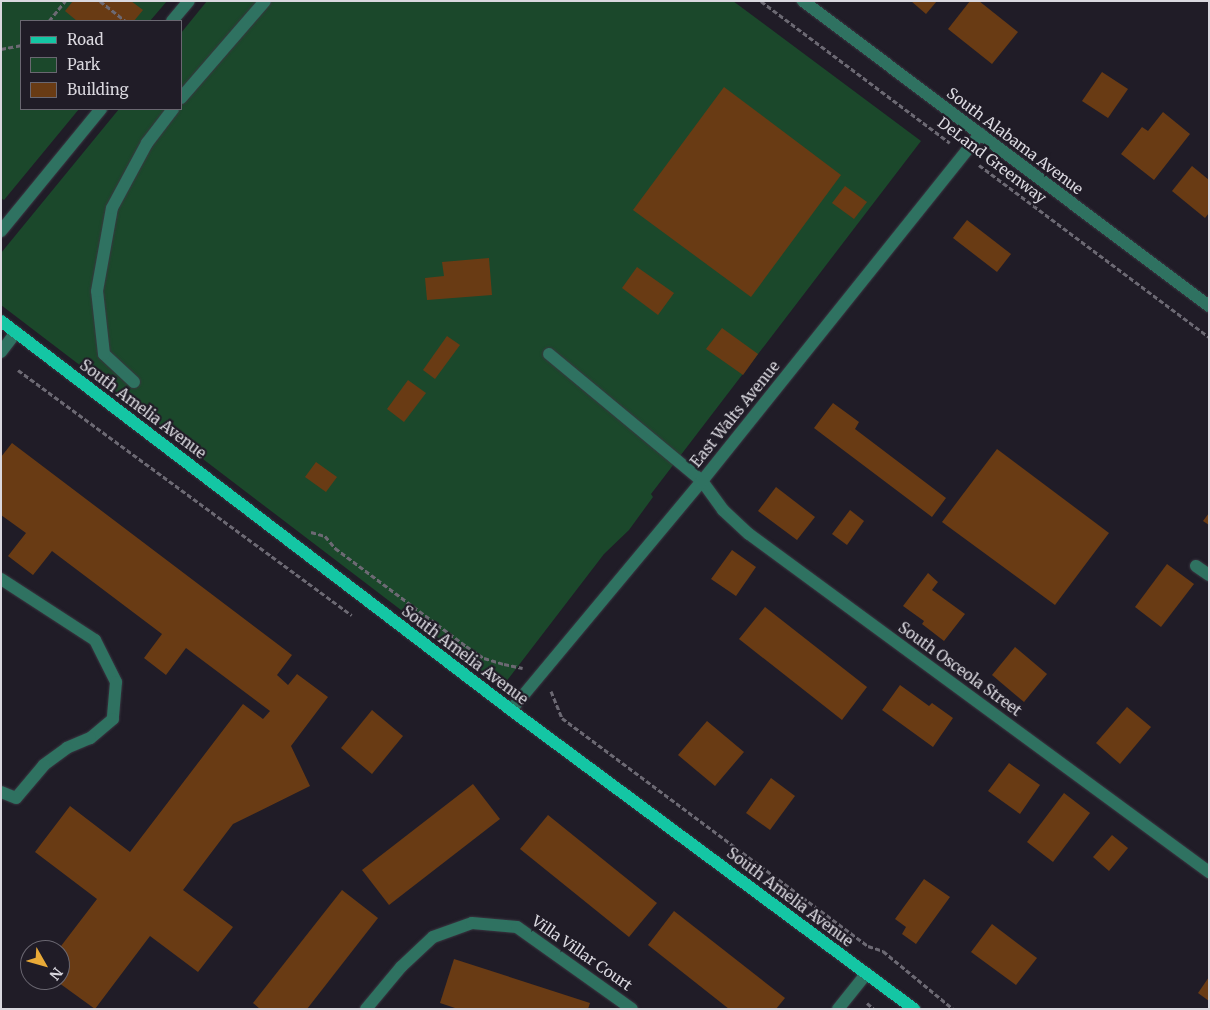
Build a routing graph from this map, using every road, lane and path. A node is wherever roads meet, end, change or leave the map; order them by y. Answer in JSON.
{"nodes":[{"id":1,"x":65,"y":1,"type":"edge"},
{"id":2,"x":100,"y":1,"type":"edge"},
{"id":3,"x":189,"y":1,"type":"edge"},
{"id":4,"x":265,"y":1,"type":"edge"},
{"id":5,"x":761,"y":1,"type":"edge"},
{"id":6,"x":803,"y":1,"type":"edge"},
{"id":7,"x":50,"y":20,"type":"edge"},
{"id":8,"x":125,"y":20,"type":"edge"},
{"id":9,"x":173,"y":20,"type":"edge"},
{"id":10,"x":20,"y":45,"type":"edge"},
{"id":11,"x":1,"y":49,"type":"edge"},
{"id":12,"x":182,"y":97,"type":"edge"},
{"id":13,"x":100,"y":110,"type":"edge"},
{"id":14,"x":172,"y":110,"type":"edge"},
{"id":15,"x":980,"y":134,"type":"junction"},
{"id":16,"x":964,"y":154,"type":"junction"},
{"id":17,"x":1,"y":231,"type":"edge"},
{"id":18,"x":1209,"y":306,"type":"edge"},
{"id":19,"x":1,"y":321,"type":"edge"},
{"id":20,"x":16,"y":332,"type":"junction"},
{"id":21,"x":1209,"y":337,"type":"edge"},
{"id":22,"x":1,"y":352,"type":"edge"},
{"id":23,"x":549,"y":354,"type":"dead end"},
{"id":24,"x":134,"y":382,"type":"dead end"},
{"id":25,"x":702,"y":481,"type":"junction"},
{"id":26,"x":1196,"y":566,"type":"dead end"},
{"id":27,"x":1209,"y":575,"type":"edge"},
{"id":28,"x":1,"y":579,"type":"edge"},
{"id":29,"x":546,"y":685,"type":"dead end"},
{"id":30,"x":511,"y":710,"type":"junction"},
{"id":31,"x":1,"y":792,"type":"edge"},
{"id":32,"x":1209,"y":872,"type":"edge"},
{"id":33,"x":866,"y":974,"type":"junction"},
{"id":34,"x":865,"y":1001,"type":"dead end"},
{"id":35,"x":366,"y":1009,"type":"edge"},
{"id":36,"x":632,"y":1009,"type":"edge"},
{"id":37,"x":838,"y":1009,"type":"edge"},
{"id":38,"x":874,"y":1009,"type":"edge"},
{"id":39,"x":914,"y":1009,"type":"edge"},
{"id":40,"x":953,"y":1009,"type":"edge"}],
"edges":[{"from":1,"to":7,"type":"path"},
{"from":2,"to":8,"type":"path"},
{"from":3,"to":9,"type":"street"},
{"from":4,"to":12,"type":"street"},
{"from":5,"to":16,"type":"path","name":"DeLand Greenway"},
{"from":6,"to":15,"type":"street","name":"South Alabama Avenue"},
{"from":10,"to":11,"type":"path"},
{"from":13,"to":17,"type":"street"},
{"from":14,"to":24,"type":"street"},
{"from":15,"to":16,"type":"street","name":"East Walts Avenue"},
{"from":15,"to":18,"type":"street","name":"South Alabama Avenue"},
{"from":16,"to":21,"type":"path","name":"DeLand Greenway"},
{"from":16,"to":25,"type":"street","name":"East Walts Avenue"},
{"from":19,"to":20,"type":"main road","name":"South Amelia Avenue"},
{"from":20,"to":22,"type":"street"},
{"from":20,"to":30,"type":"main road","name":"South Amelia Avenue"},
{"from":23,"to":25,"type":"street","name":"South Osceola Street"},
{"from":25,"to":30,"type":"street","name":"East Walts Avenue"},
{"from":25,"to":32,"type":"street","name":"South Osceola Street"},
{"from":26,"to":27,"type":"street"},
{"from":28,"to":31,"type":"street"},
{"from":29,"to":40,"type":"path"},
{"from":30,"to":33,"type":"main road","name":"South Amelia Avenue"},
{"from":33,"to":37,"type":"street"},
{"from":33,"to":39,"type":"main road","name":"South Amelia Avenue"},
{"from":34,"to":38,"type":"path"},
{"from":35,"to":36,"type":"street","name":"Villa Villar Court"}]}
